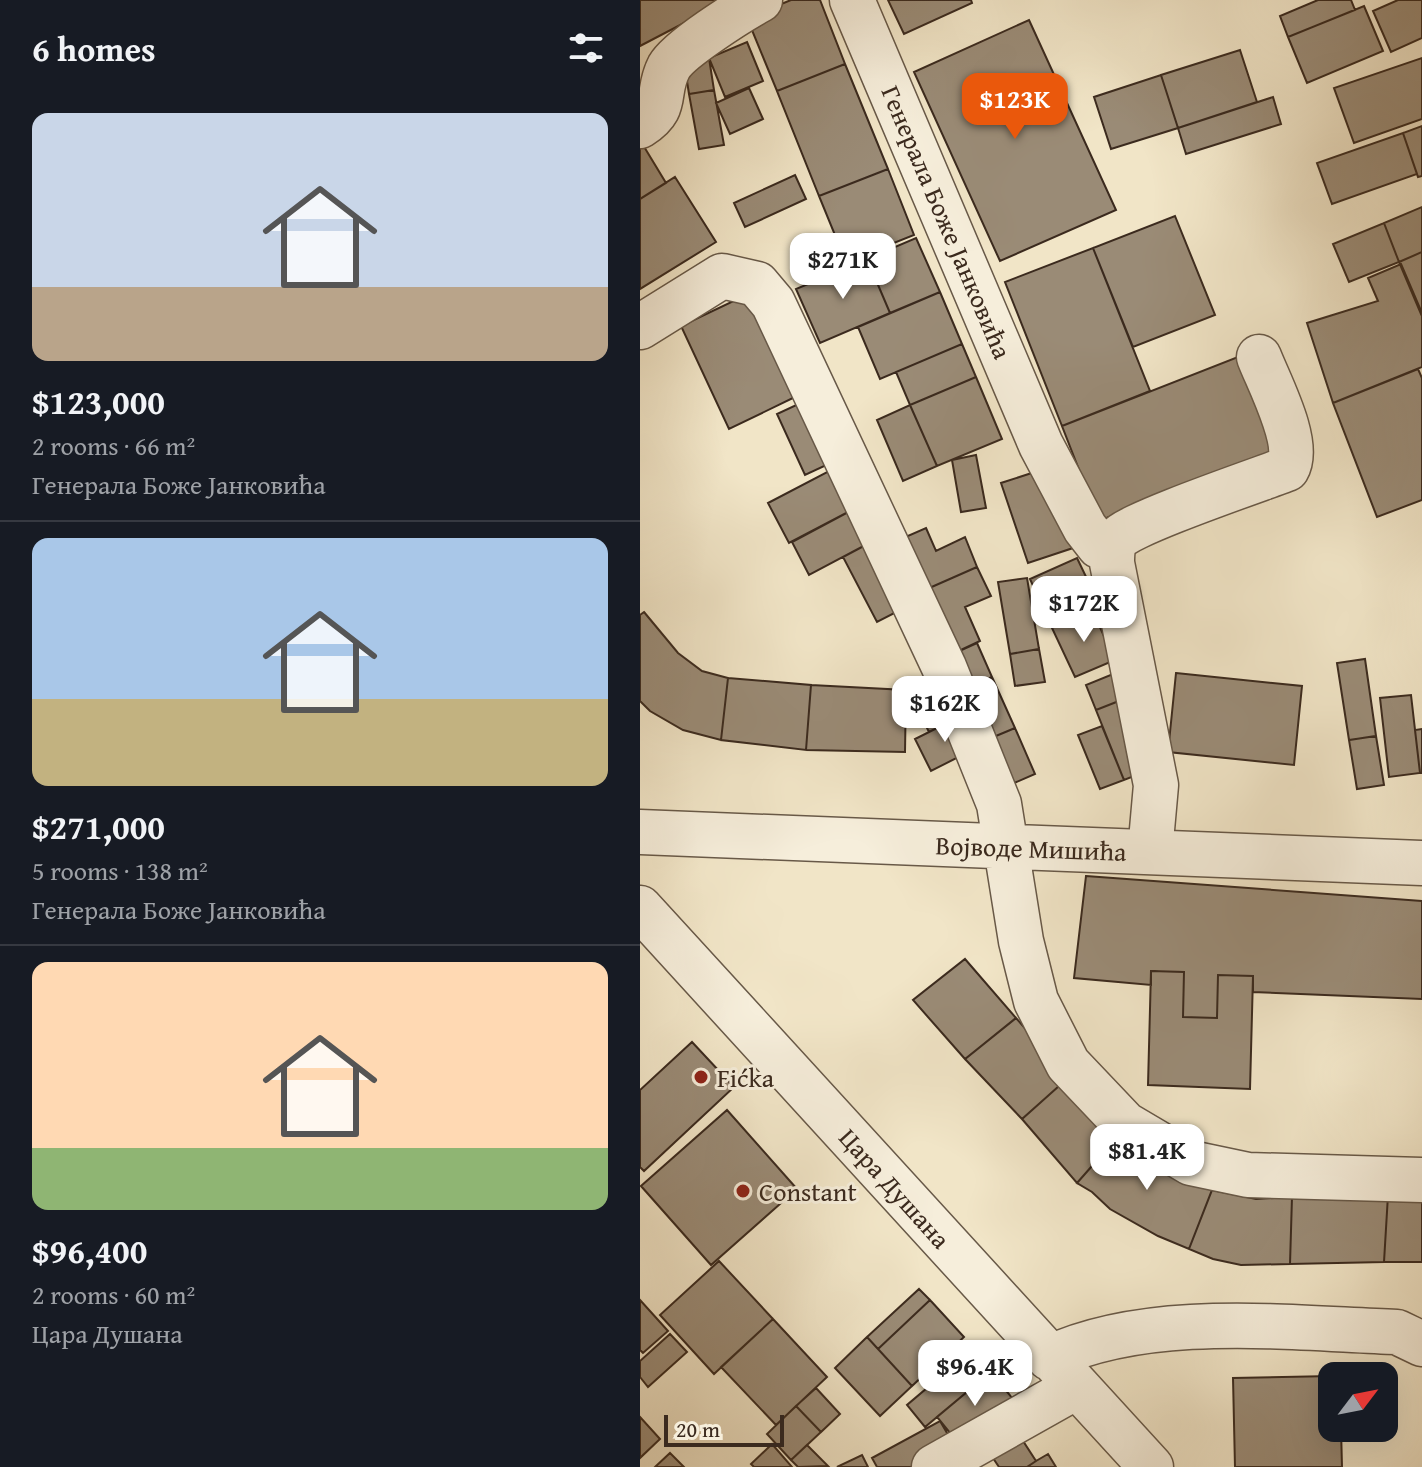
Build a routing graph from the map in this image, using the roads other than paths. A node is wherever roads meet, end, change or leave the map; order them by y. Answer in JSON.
{"nodes":[{"id":1,"x":760,"y":0,"type":"edge"},
{"id":2,"x":852,"y":0,"type":"edge"},
{"id":3,"x":640,"y":126,"type":"edge"},
{"id":4,"x":640,"y":327,"type":"edge"},
{"id":5,"x":1259,"y":357,"type":"dead end"},
{"id":6,"x":1112,"y":548,"type":"junction"},
{"id":7,"x":640,"y":832,"type":"edge"},
{"id":8,"x":1006,"y":847,"type":"junction"},
{"id":9,"x":1150,"y":852,"type":"junction"},
{"id":10,"x":1422,"y":863,"type":"edge"},
{"id":11,"x":640,"y":908,"type":"edge"},
{"id":12,"x":1422,"y":1180,"type":"edge"},
{"id":13,"x":1422,"y":1344,"type":"edge"},
{"id":14,"x":1063,"y":1372,"type":"junction"},
{"id":15,"x":934,"y":1467,"type":"edge"},
{"id":16,"x":1151,"y":1467,"type":"edge"}],
"edges":[{"from":1,"to":3,"type":"street"},
{"from":2,"to":6,"type":"street","name":"Генерала Боже Јанковића"},
{"from":4,"to":8,"type":"street"},
{"from":5,"to":6,"type":"street"},
{"from":6,"to":9,"type":"street"},
{"from":7,"to":8,"type":"street","name":"Војводе Мишића"},
{"from":8,"to":9,"type":"street","name":"Војводе Мишића"},
{"from":8,"to":12,"type":"street"},
{"from":9,"to":10,"type":"street","name":"Војводе Мишића"},
{"from":11,"to":14,"type":"street","name":"Цара Душана"},
{"from":13,"to":14,"type":"street"},
{"from":14,"to":15,"type":"street"},
{"from":14,"to":16,"type":"street","name":"Цара Душана"}]}
